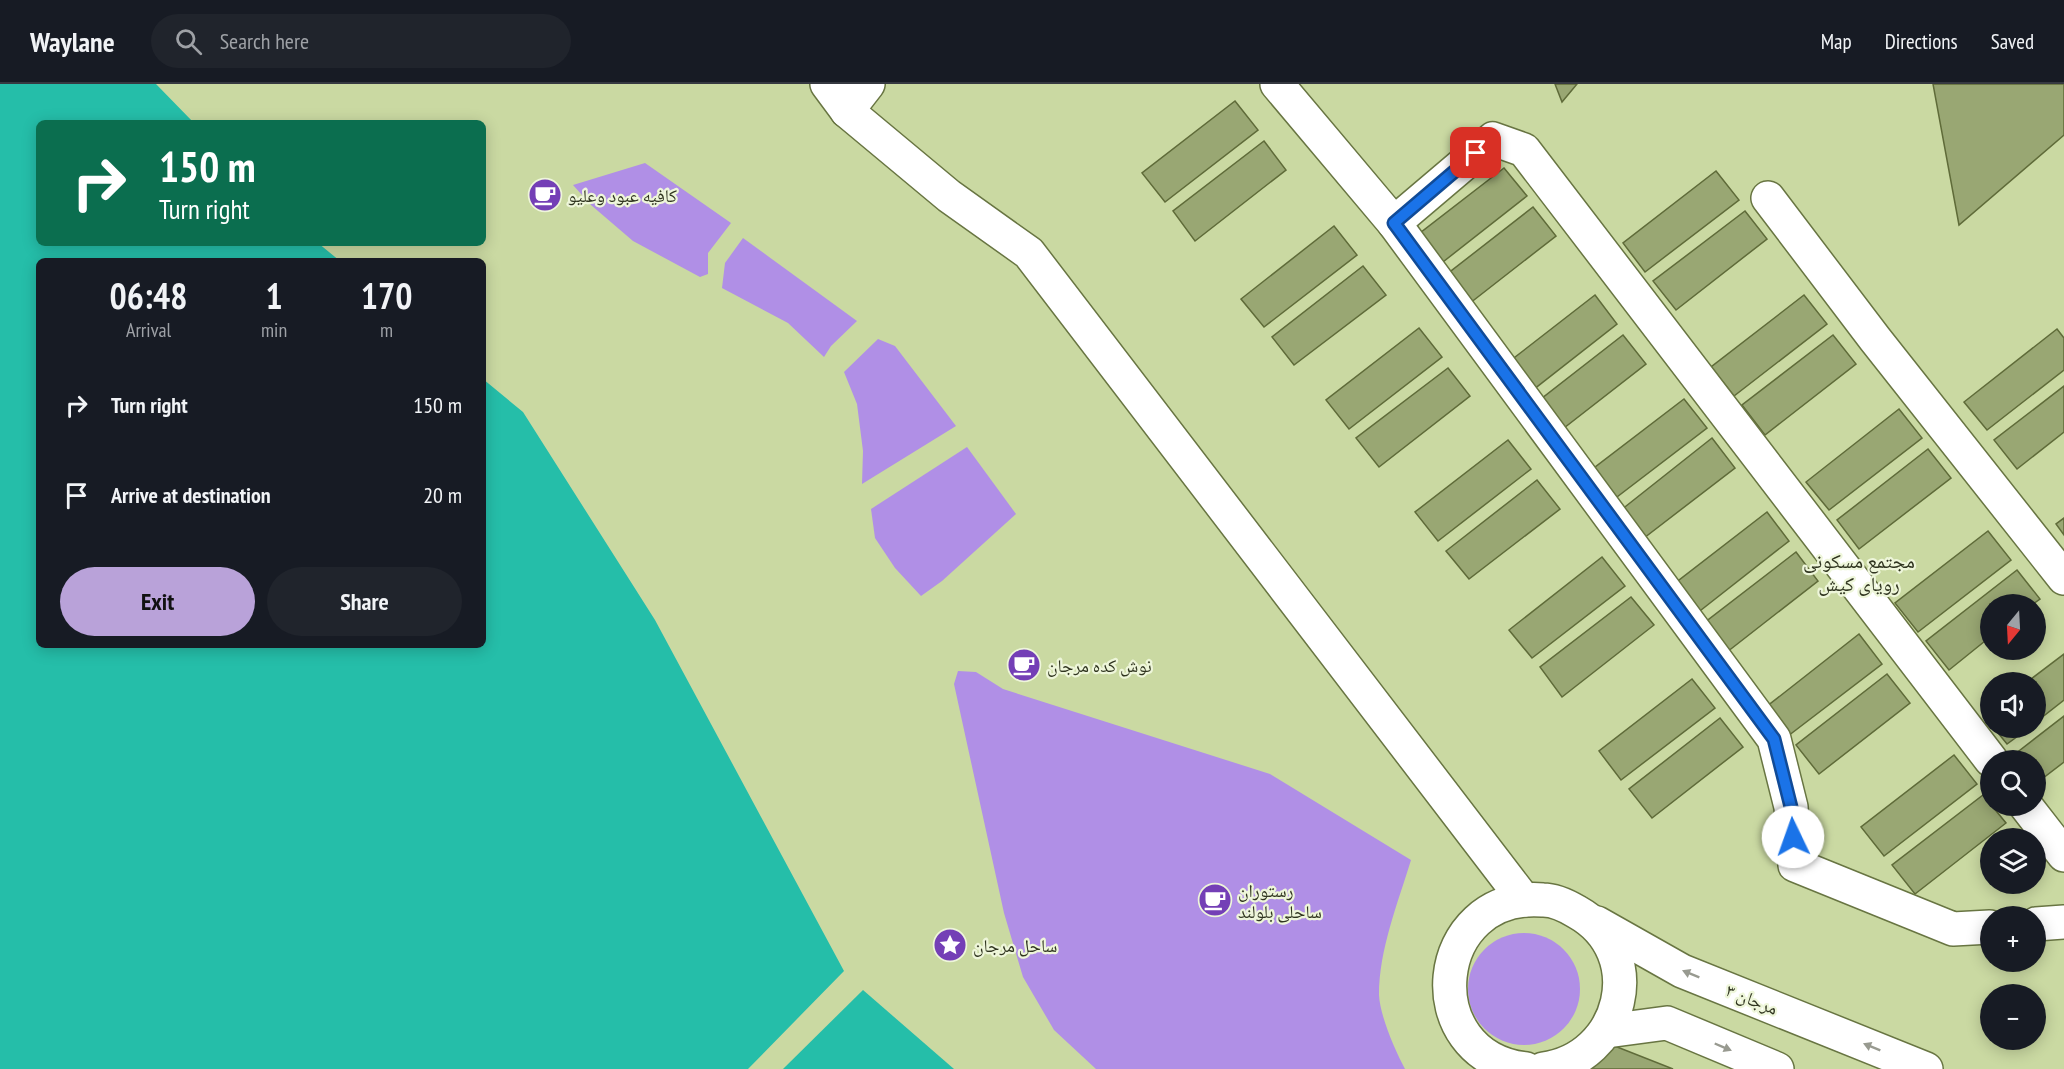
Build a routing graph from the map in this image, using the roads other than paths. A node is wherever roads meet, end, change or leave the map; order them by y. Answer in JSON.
{"nodes":[{"id":1,"x":827,"y":84,"type":"edge"},
{"id":2,"x":868,"y":84,"type":"edge"},
{"id":3,"x":1277,"y":84,"type":"edge"},
{"id":4,"x":847,"y":111,"type":"junction"},
{"id":5,"x":1768,"y":198,"type":"dead end"},
{"id":6,"x":1394,"y":223,"type":"junction"},
{"id":7,"x":2064,"y":578,"type":"edge"},
{"id":8,"x":1983,"y":750,"type":"edge"},
{"id":9,"x":2034,"y":816,"type":"edge"},
{"id":10,"x":2064,"y":855,"type":"edge"},
{"id":11,"x":1524,"y":900,"type":"junction"},
{"id":12,"x":1584,"y":916,"type":"junction"},
{"id":13,"x":2064,"y":922,"type":"edge"},
{"id":14,"x":2046,"y":923,"type":"edge"},
{"id":15,"x":1980,"y":928,"type":"edge"},
{"id":16,"x":1607,"y":1031,"type":"junction"},
{"id":17,"x":1524,"y":1069,"type":"edge"},
{"id":18,"x":1777,"y":1069,"type":"edge"},
{"id":19,"x":1926,"y":1069,"type":"edge"}],
"edges":[{"from":1,"to":4,"type":"street"},
{"from":2,"to":4,"type":"street"},
{"from":3,"to":6,"type":"street"},
{"from":4,"to":11,"type":"street"},
{"from":5,"to":7,"type":"street"},
{"from":6,"to":8,"type":"street"},
{"from":6,"to":15,"type":"street"},
{"from":9,"to":10,"type":"street"},
{"from":11,"to":12,"type":"street"},
{"from":11,"to":17,"type":"street"},
{"from":12,"to":16,"type":"street"},
{"from":19,"to":12,"type":"street","name":"مرجان ۳","one_way":true},
{"from":13,"to":14,"type":"street"},
{"from":16,"to":17,"type":"street"},
{"from":16,"to":18,"type":"street","one_way":true}]}
